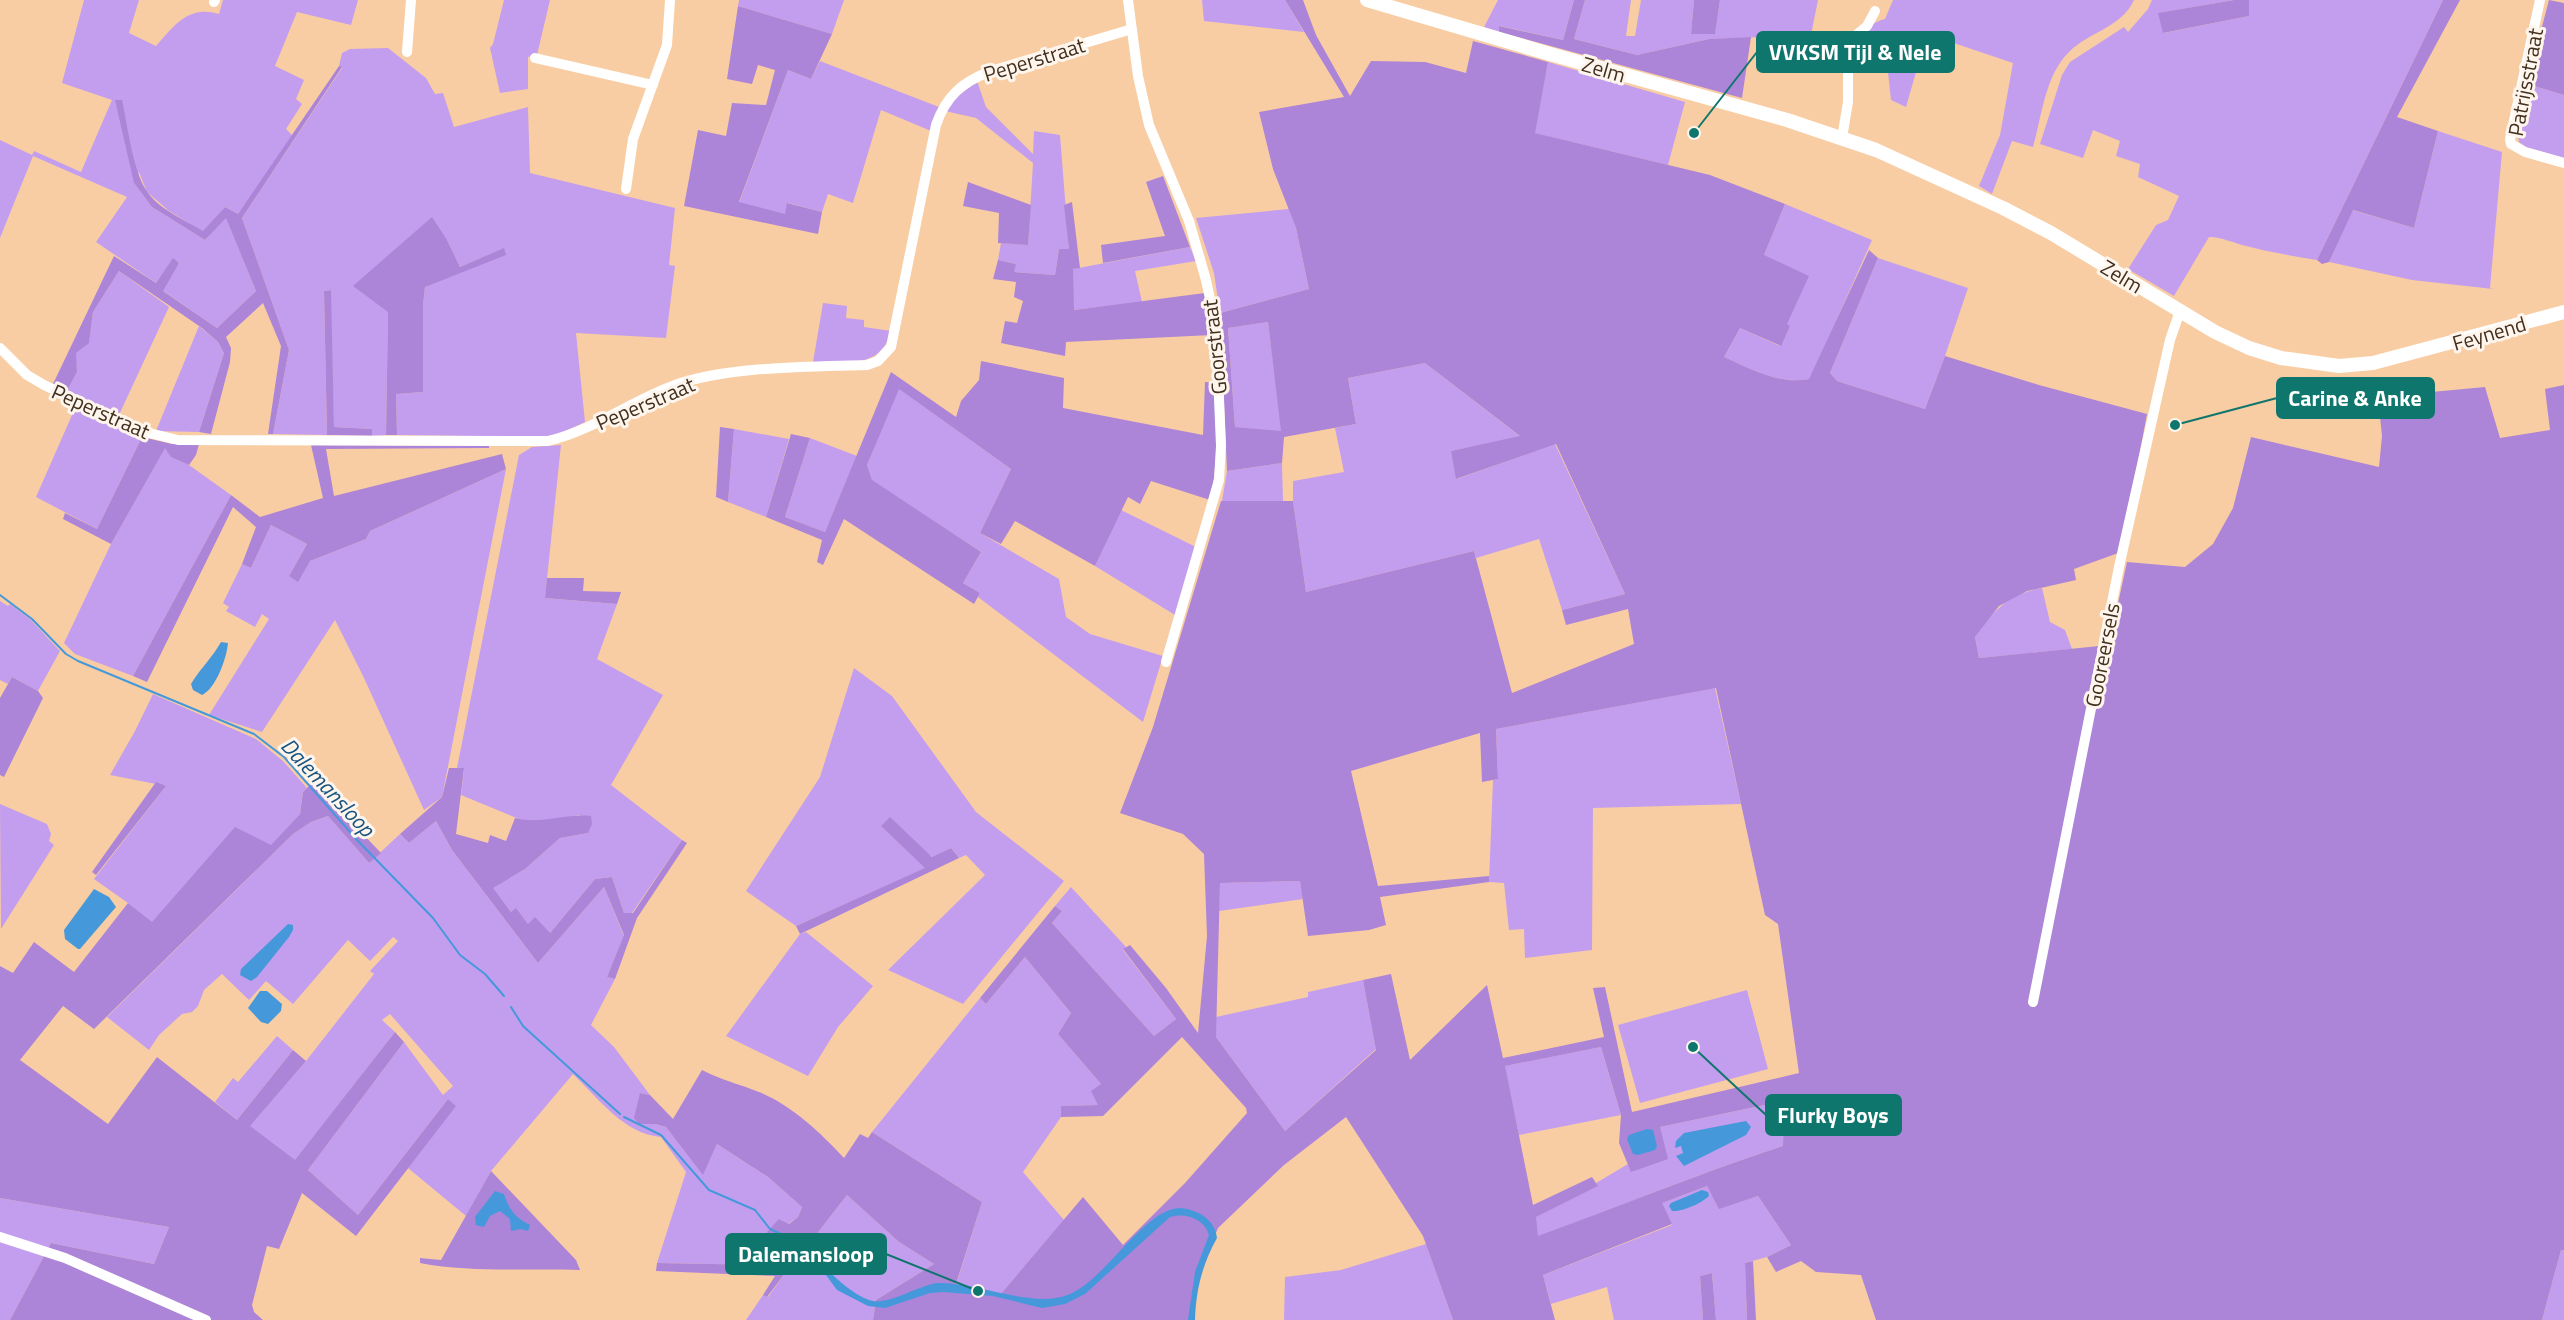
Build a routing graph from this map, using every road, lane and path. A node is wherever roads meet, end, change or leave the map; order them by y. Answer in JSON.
{"nodes":[{"id":1,"x":411,"y":0,"type":"edge"},
{"id":2,"x":670,"y":0,"type":"edge"},
{"id":3,"x":1128,"y":0,"type":"edge"},
{"id":4,"x":1367,"y":0,"type":"edge"},
{"id":5,"x":2541,"y":0,"type":"edge"},
{"id":6,"x":1875,"y":11,"type":"dead end"},
{"id":7,"x":1132,"y":29,"type":"junction"},
{"id":8,"x":407,"y":52,"type":"dead end"},
{"id":9,"x":534,"y":58,"type":"dead end"},
{"id":10,"x":653,"y":86,"type":"junction"},
{"id":11,"x":1842,"y":138,"type":"junction"},
{"id":12,"x":2564,"y":163,"type":"edge"},
{"id":13,"x":626,"y":189,"type":"dead end"},
{"id":14,"x":2180,"y":311,"type":"junction"},
{"id":15,"x":2564,"y":312,"type":"edge"},
{"id":16,"x":0,"y":348,"type":"edge"},
{"id":17,"x":2414,"y":353,"type":"joint"},
{"id":18,"x":1166,"y":663,"type":"dead end"},
{"id":19,"x":2033,"y":1002,"type":"dead end"},
{"id":20,"x":0,"y":1237,"type":"edge"},
{"id":21,"x":206,"y":1320,"type":"edge"}],
"edges":[{"from":1,"to":8,"type":"street"},
{"from":2,"to":10,"type":"street"},
{"from":3,"to":7,"type":"street","name":"Goorstraat"},
{"from":4,"to":11,"type":"street","name":"Zelm"},
{"from":5,"to":12,"type":"street","name":"Patrijsstraat"},
{"from":6,"to":11,"type":"street"},
{"from":7,"to":16,"type":"street","name":"Peperstraat"},
{"from":7,"to":18,"type":"street","name":"Goorstraat"},
{"from":9,"to":10,"type":"street"},
{"from":10,"to":13,"type":"street"},
{"from":11,"to":14,"type":"street","name":"Zelm"},
{"from":14,"to":17,"type":"street","name":"Zelm"},
{"from":14,"to":19,"type":"street","name":"Gooreersels"},
{"from":15,"to":17,"type":"street","name":"Feynend"},
{"from":20,"to":21,"type":"street"}]}
